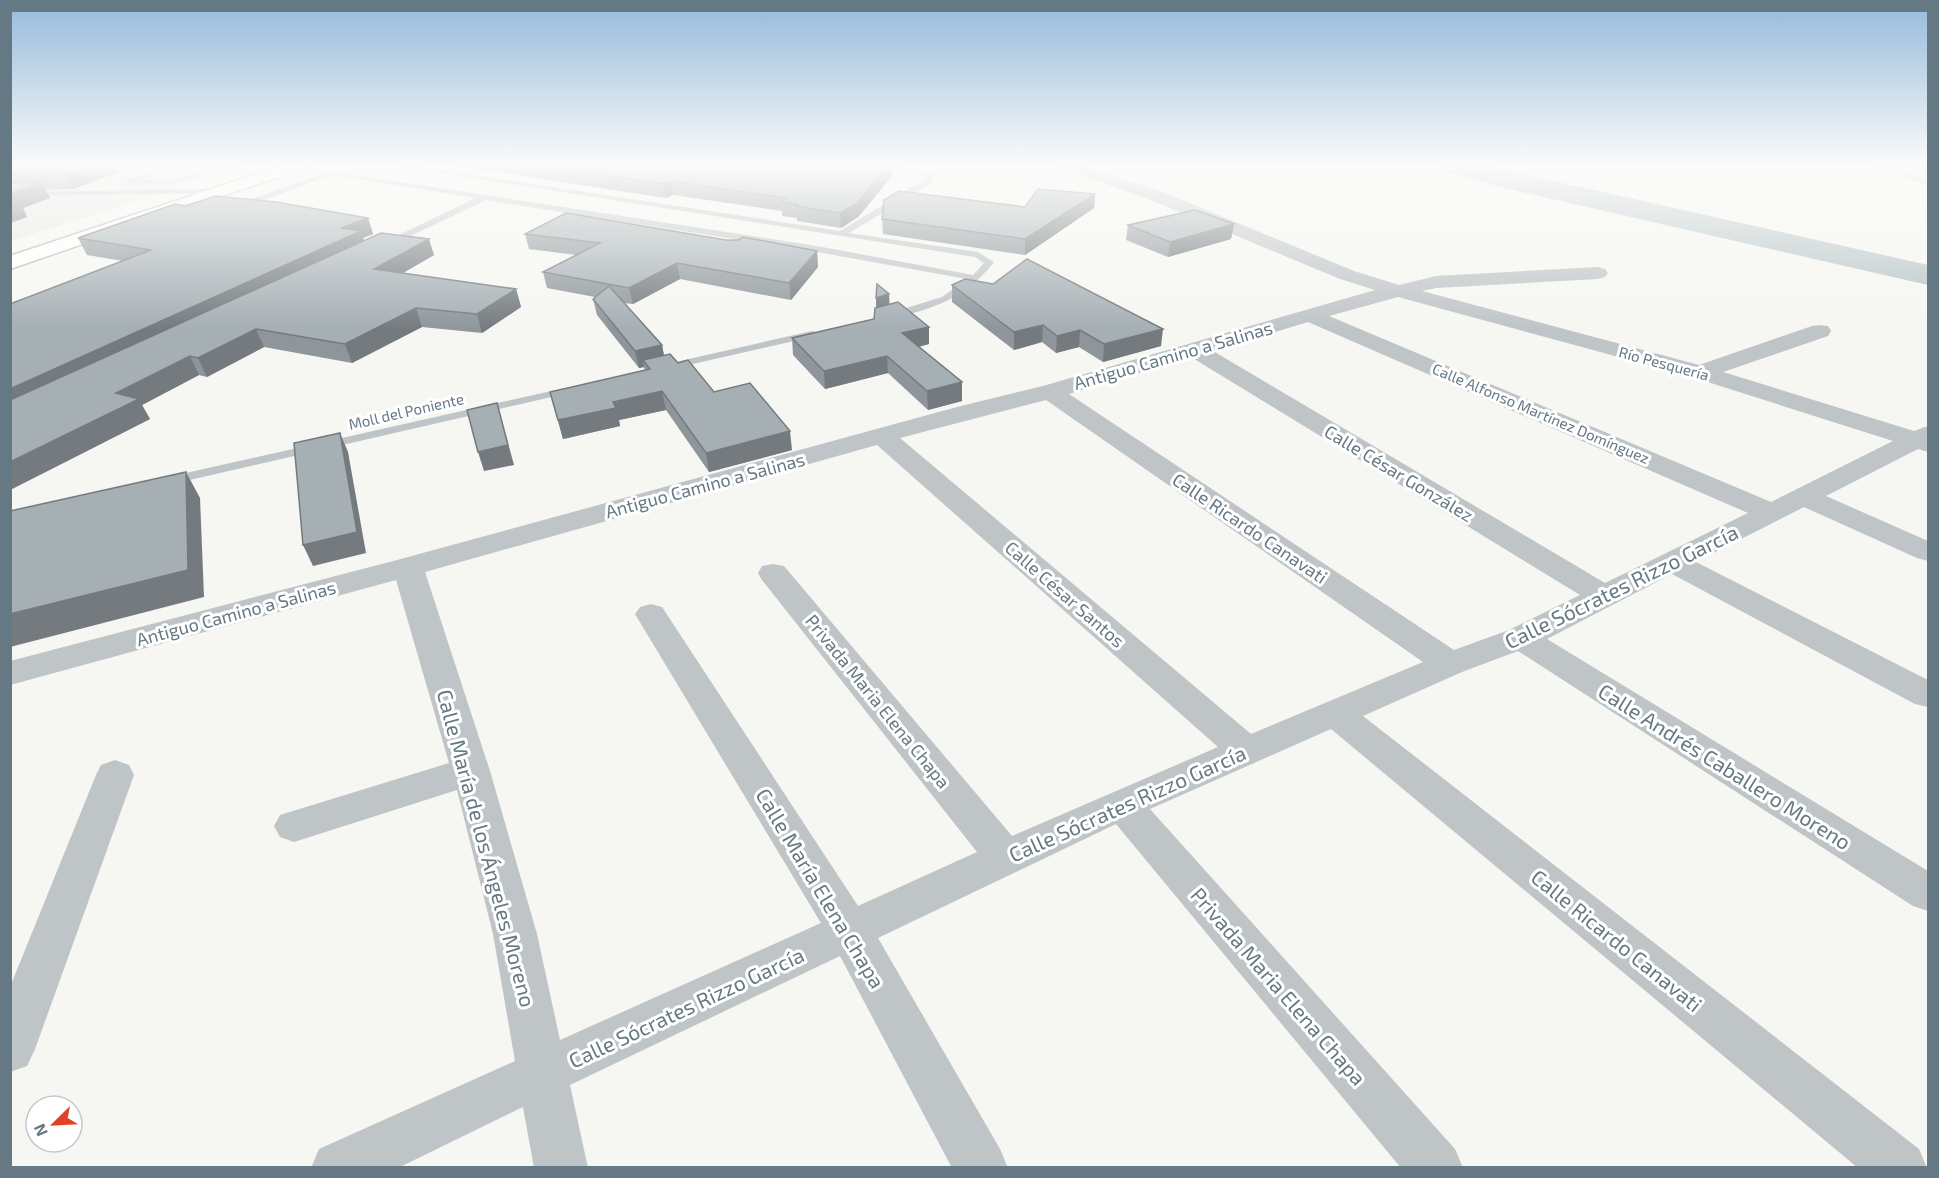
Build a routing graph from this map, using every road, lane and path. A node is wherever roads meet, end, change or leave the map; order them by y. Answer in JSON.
{"nodes":[{"id":1,"x":138,"y":220,"type":"edge"},
{"id":2,"x":436,"y":220,"type":"edge"},
{"id":3,"x":632,"y":220,"type":"edge"},
{"id":4,"x":756,"y":220,"type":"edge"},
{"id":5,"x":865,"y":220,"type":"edge"},
{"id":6,"x":1212,"y":220,"type":"edge"},
{"id":7,"x":843,"y":233,"type":"junction"},
{"id":8,"x":377,"y":248,"type":"edge"},
{"id":9,"x":817,"y":249,"type":"junction"},
{"id":10,"x":10,"y":263,"type":"edge"},
{"id":11,"x":1598,"y":273,"type":"dead end"},
{"id":12,"x":976,"y":278,"type":"junction"},
{"id":13,"x":1398,"y":291,"type":"junction"},
{"id":14,"x":1310,"y":315,"type":"junction"},
{"id":15,"x":883,"y":318,"type":"edge"},
{"id":16,"x":825,"y":331,"type":"edge"},
{"id":17,"x":1820,"y":331,"type":"dead end"},
{"id":18,"x":1194,"y":350,"type":"junction"},
{"id":19,"x":662,"y":368,"type":"edge"},
{"id":20,"x":1700,"y":372,"type":"junction"},
{"id":21,"x":580,"y":387,"type":"edge"},
{"id":22,"x":1050,"y":392,"type":"junction"},
{"id":23,"x":882,"y":436,"type":"junction"},
{"id":24,"x":1924,"y":439,"type":"edge"},
{"id":25,"x":150,"y":485,"type":"edge"},
{"id":26,"x":1788,"y":504,"type":"junction"},
{"id":27,"x":1929,"y":552,"type":"edge"},
{"id":28,"x":1674,"y":563,"type":"junction"},
{"id":29,"x":408,"y":567,"type":"junction"},
{"id":30,"x":773,"y":573,"type":"dead end"},
{"id":31,"x":1605,"y":597,"type":"junction"},
{"id":32,"x":651,"y":614,"type":"dead end"},
{"id":33,"x":1521,"y":638,"type":"junction"},
{"id":34,"x":1450,"y":664,"type":"junction"},
{"id":35,"x":10,"y":673,"type":"edge"},
{"id":36,"x":1929,"y":695,"type":"edge"},
{"id":37,"x":1334,"y":712,"type":"junction"},
{"id":38,"x":1247,"y":751,"type":"junction"},
{"id":39,"x":471,"y":771,"type":"junction"},
{"id":40,"x":115,"y":775,"type":"dead end"},
{"id":41,"x":1122,"y":804,"type":"junction"},
{"id":42,"x":294,"y":826,"type":"dead end"},
{"id":43,"x":1005,"y":857,"type":"junction"},
{"id":44,"x":1929,"y":893,"type":"edge"},
{"id":45,"x":849,"y":930,"type":"junction"},
{"id":46,"x":10,"y":1049,"type":"edge"},
{"id":47,"x":544,"y":1073,"type":"junction"},
{"id":48,"x":338,"y":1167,"type":"edge"},
{"id":49,"x":561,"y":1167,"type":"edge"},
{"id":50,"x":981,"y":1167,"type":"edge"},
{"id":51,"x":1436,"y":1167,"type":"edge"},
{"id":52,"x":1900,"y":1167,"type":"edge"}],
"edges":[{"from":1,"to":10,"type":"main road"},
{"from":2,"to":8,"type":"lane"},
{"from":3,"to":9,"type":"lane"},
{"from":4,"to":7,"type":"lane"},
{"from":5,"to":7,"type":"lane"},
{"from":6,"to":13,"type":"street","name":"Río Pesquería"},
{"from":7,"to":9,"type":"lane"},
{"from":7,"to":12,"type":"lane"},
{"from":9,"to":12,"type":"lane"},
{"from":11,"to":13,"type":"street","name":"Antiguo Camino a Salinas"},
{"from":12,"to":15,"type":"lane"},
{"from":13,"to":14,"type":"street","name":"Antiguo Camino a Salinas"},
{"from":13,"to":20,"type":"street","name":"Río Pesquería"},
{"from":14,"to":18,"type":"street","name":"Antiguo Camino a Salinas"},
{"from":14,"to":26,"type":"street","name":"Calle Alfonso Martínez Domínguez"},
{"from":16,"to":19,"type":"lane"},
{"from":17,"to":20,"type":"street"},
{"from":18,"to":22,"type":"street","name":"Antiguo Camino a Salinas"},
{"from":18,"to":31,"type":"street","name":"Calle César González"},
{"from":20,"to":24,"type":"street","name":"Río Pesquería"},
{"from":21,"to":25,"type":"lane","name":"Moll del Poniente"},
{"from":22,"to":23,"type":"street","name":"Antiguo Camino a Salinas"},
{"from":22,"to":34,"type":"street","name":"Calle Ricardo Canavati"},
{"from":23,"to":29,"type":"street","name":"Antiguo Camino a Salinas"},
{"from":23,"to":38,"type":"street","name":"Calle César Santos"},
{"from":24,"to":26,"type":"street","name":"Calle Sócrates Rizzo García"},
{"from":26,"to":27,"type":"street","name":"Calle Alfonso Martínez Domínguez"},
{"from":26,"to":28,"type":"street","name":"Calle Sócrates Rizzo García"},
{"from":28,"to":31,"type":"street","name":"Calle Sócrates Rizzo García"},
{"from":28,"to":36,"type":"street"},
{"from":29,"to":35,"type":"street","name":"Antiguo Camino a Salinas"},
{"from":29,"to":39,"type":"street","name":"Calle María de los Ángeles Moreno"},
{"from":30,"to":43,"type":"street","name":"Privada Maria Elena Chapa"},
{"from":31,"to":33,"type":"street","name":"Calle Sócrates Rizzo García"},
{"from":32,"to":45,"type":"street","name":"Calle María Elena Chapa"},
{"from":33,"to":34,"type":"street","name":"Calle Sócrates Rizzo García"},
{"from":33,"to":44,"type":"street","name":"Calle Andrés Caballero Moreno"},
{"from":34,"to":37,"type":"street","name":"Calle Sócrates Rizzo García"},
{"from":37,"to":38,"type":"street","name":"Calle Sócrates Rizzo García"},
{"from":37,"to":52,"type":"street","name":"Calle Ricardo Canavati"},
{"from":38,"to":41,"type":"street","name":"Calle Sócrates Rizzo García"},
{"from":39,"to":42,"type":"street"},
{"from":39,"to":47,"type":"street","name":"Calle María de los Ángeles Moreno"},
{"from":40,"to":46,"type":"street"},
{"from":41,"to":43,"type":"street","name":"Calle Sócrates Rizzo García"},
{"from":41,"to":51,"type":"street","name":"Privada Maria Elena Chapa"},
{"from":43,"to":45,"type":"street","name":"Calle Sócrates Rizzo García"},
{"from":45,"to":47,"type":"street","name":"Calle Sócrates Rizzo García"},
{"from":45,"to":50,"type":"street","name":"Calle María Elena Chapa"},
{"from":47,"to":48,"type":"street","name":"Calle Sócrates Rizzo García"},
{"from":47,"to":49,"type":"street","name":"Calle María de los Ángeles Moreno"}]}
